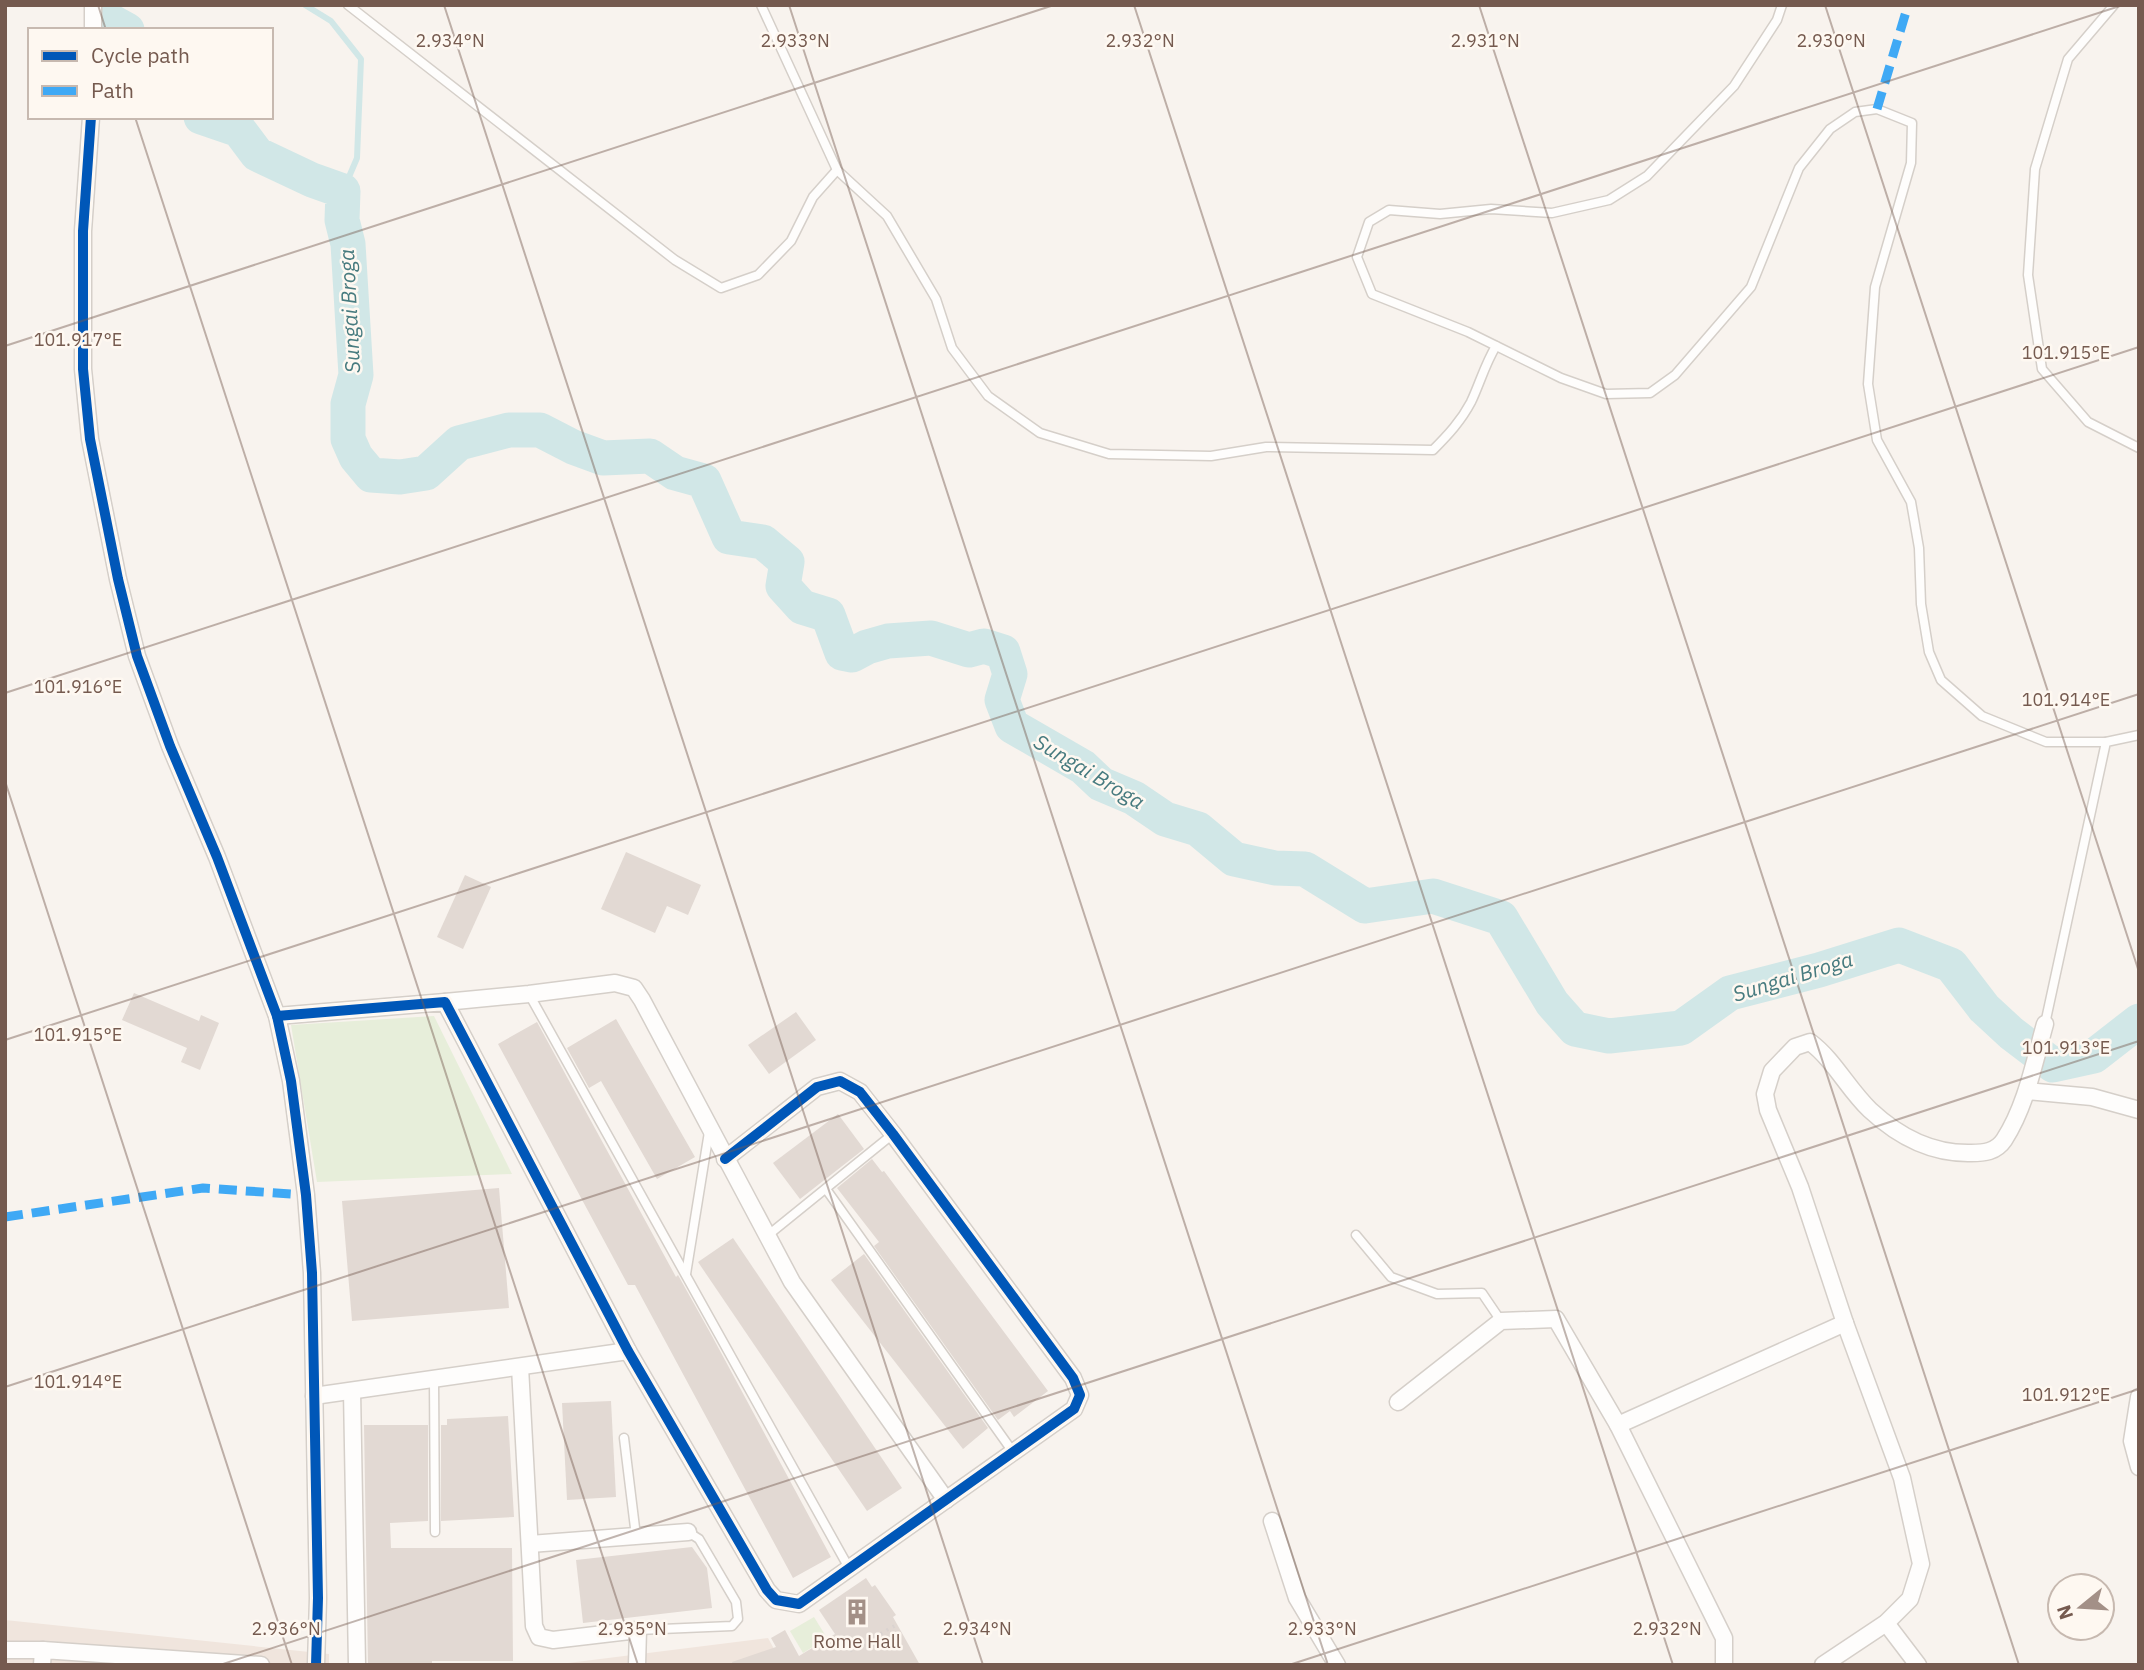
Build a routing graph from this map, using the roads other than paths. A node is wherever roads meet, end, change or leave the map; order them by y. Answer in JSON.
{"nodes":[{"id":1,"x":93,"y":5,"type":"edge"},
{"id":2,"x":348,"y":5,"type":"edge"},
{"id":3,"x":761,"y":5,"type":"edge"},
{"id":4,"x":1782,"y":5,"type":"edge"},
{"id":5,"x":2114,"y":5,"type":"edge"},
{"id":6,"x":93,"y":28,"type":"edge"},
{"id":7,"x":91,"y":119,"type":"edge"},
{"id":8,"x":837,"y":170,"type":"junction"},
{"id":9,"x":1496,"y":346,"type":"junction"},
{"id":10,"x":2139,"y":449,"type":"edge"},
{"id":11,"x":2139,"y":735,"type":"edge"},
{"id":12,"x":2106,"y":743,"type":"junction"},
{"id":13,"x":529,"y":995,"type":"junction"},
{"id":14,"x":445,"y":1002,"type":"junction"},
{"id":15,"x":277,"y":1016,"type":"junction"},
{"id":16,"x":2045,"y":1024,"type":"joint"},
{"id":17,"x":2029,"y":1082,"type":"junction"},
{"id":18,"x":2139,"y":1110,"type":"edge"},
{"id":19,"x":710,"y":1130,"type":"junction"},
{"id":20,"x":893,"y":1134,"type":"junction"},
{"id":21,"x":725,"y":1159,"type":"junction"},
{"id":22,"x":825,"y":1189,"type":"junction"},
{"id":23,"x":1356,"y":1235,"type":"dead end"},
{"id":24,"x":767,"y":1236,"type":"junction"},
{"id":25,"x":685,"y":1274,"type":"junction"},
{"id":26,"x":1501,"y":1321,"type":"junction"},
{"id":27,"x":1845,"y":1323,"type":"junction"},
{"id":28,"x":628,"y":1351,"type":"junction"},
{"id":29,"x":520,"y":1367,"type":"junction"},
{"id":30,"x":434,"y":1379,"type":"junction"},
{"id":31,"x":352,"y":1391,"type":"junction"},
{"id":32,"x":314,"y":1396,"type":"junction"},
{"id":33,"x":2139,"y":1397,"type":"edge"},
{"id":34,"x":1398,"y":1402,"type":"dead end"},
{"id":35,"x":1618,"y":1425,"type":"junction"},
{"id":36,"x":624,"y":1438,"type":"dead end"},
{"id":37,"x":1013,"y":1452,"type":"junction"},
{"id":38,"x":2139,"y":1467,"type":"edge"},
{"id":39,"x":946,"y":1500,"type":"junction"},
{"id":40,"x":1272,"y":1521,"type":"dead end"},
{"id":41,"x":435,"y":1532,"type":"dead end"},
{"id":42,"x":688,"y":1532,"type":"joint"},
{"id":43,"x":636,"y":1536,"type":"junction"},
{"id":44,"x":530,"y":1544,"type":"junction"},
{"id":45,"x":849,"y":1568,"type":"junction"},
{"id":46,"x":1886,"y":1623,"type":"junction"},
{"id":47,"x":638,"y":1630,"type":"junction"},
{"id":48,"x":5,"y":1650,"type":"edge"},
{"id":49,"x":42,"y":1657,"type":"edge"},
{"id":50,"x":261,"y":1665,"type":"edge"},
{"id":51,"x":316,"y":1665,"type":"edge"},
{"id":52,"x":357,"y":1665,"type":"edge"},
{"id":53,"x":637,"y":1665,"type":"edge"},
{"id":54,"x":1337,"y":1665,"type":"edge"},
{"id":55,"x":1724,"y":1665,"type":"edge"},
{"id":56,"x":1823,"y":1665,"type":"edge"},
{"id":57,"x":1918,"y":1665,"type":"edge"}],
"edges":[{"from":1,"to":6,"type":"street"},
{"from":2,"to":8,"type":"lane"},
{"from":3,"to":8,"type":"lane"},
{"from":4,"to":9,"type":"lane"},
{"from":5,"to":10,"type":"lane"},
{"from":7,"to":15,"type":"street"},
{"from":8,"to":9,"type":"lane"},
{"from":9,"to":12,"type":"lane"},
{"from":11,"to":12,"type":"lane"},
{"from":12,"to":16,"type":"lane"},
{"from":13,"to":14,"type":"street"},
{"from":13,"to":19,"type":"street"},
{"from":13,"to":25,"type":"lane"},
{"from":14,"to":15,"type":"street"},
{"from":14,"to":28,"type":"street"},
{"from":15,"to":32,"type":"street"},
{"from":16,"to":17,"type":"street"},
{"from":17,"to":18,"type":"street"},
{"from":17,"to":27,"type":"street"},
{"from":19,"to":21,"type":"street"},
{"from":19,"to":25,"type":"lane"},
{"from":20,"to":21,"type":"street"},
{"from":20,"to":22,"type":"lane"},
{"from":20,"to":37,"type":"street"},
{"from":21,"to":24,"type":"street"},
{"from":22,"to":24,"type":"lane"},
{"from":22,"to":37,"type":"lane"},
{"from":23,"to":26,"type":"lane"},
{"from":24,"to":39,"type":"street"},
{"from":25,"to":45,"type":"lane"},
{"from":26,"to":34,"type":"street"},
{"from":26,"to":35,"type":"street"},
{"from":27,"to":35,"type":"street"},
{"from":27,"to":46,"type":"street"},
{"from":28,"to":29,"type":"street"},
{"from":28,"to":45,"type":"street"},
{"from":29,"to":30,"type":"street"},
{"from":29,"to":44,"type":"street"},
{"from":30,"to":31,"type":"street"},
{"from":30,"to":41,"type":"lane"},
{"from":31,"to":32,"type":"street"},
{"from":31,"to":52,"type":"street"},
{"from":32,"to":51,"type":"street"},
{"from":33,"to":38,"type":"street"},
{"from":35,"to":55,"type":"street"},
{"from":36,"to":43,"type":"lane"},
{"from":37,"to":39,"type":"street"},
{"from":39,"to":45,"type":"street"},
{"from":40,"to":54,"type":"street"},
{"from":42,"to":43,"type":"street"},
{"from":42,"to":47,"type":"lane"},
{"from":43,"to":44,"type":"street"},
{"from":44,"to":47,"type":"street"},
{"from":46,"to":56,"type":"street"},
{"from":46,"to":57,"type":"street"},
{"from":47,"to":53,"type":"street"},
{"from":48,"to":49,"type":"street"},
{"from":49,"to":50,"type":"street"}]}
